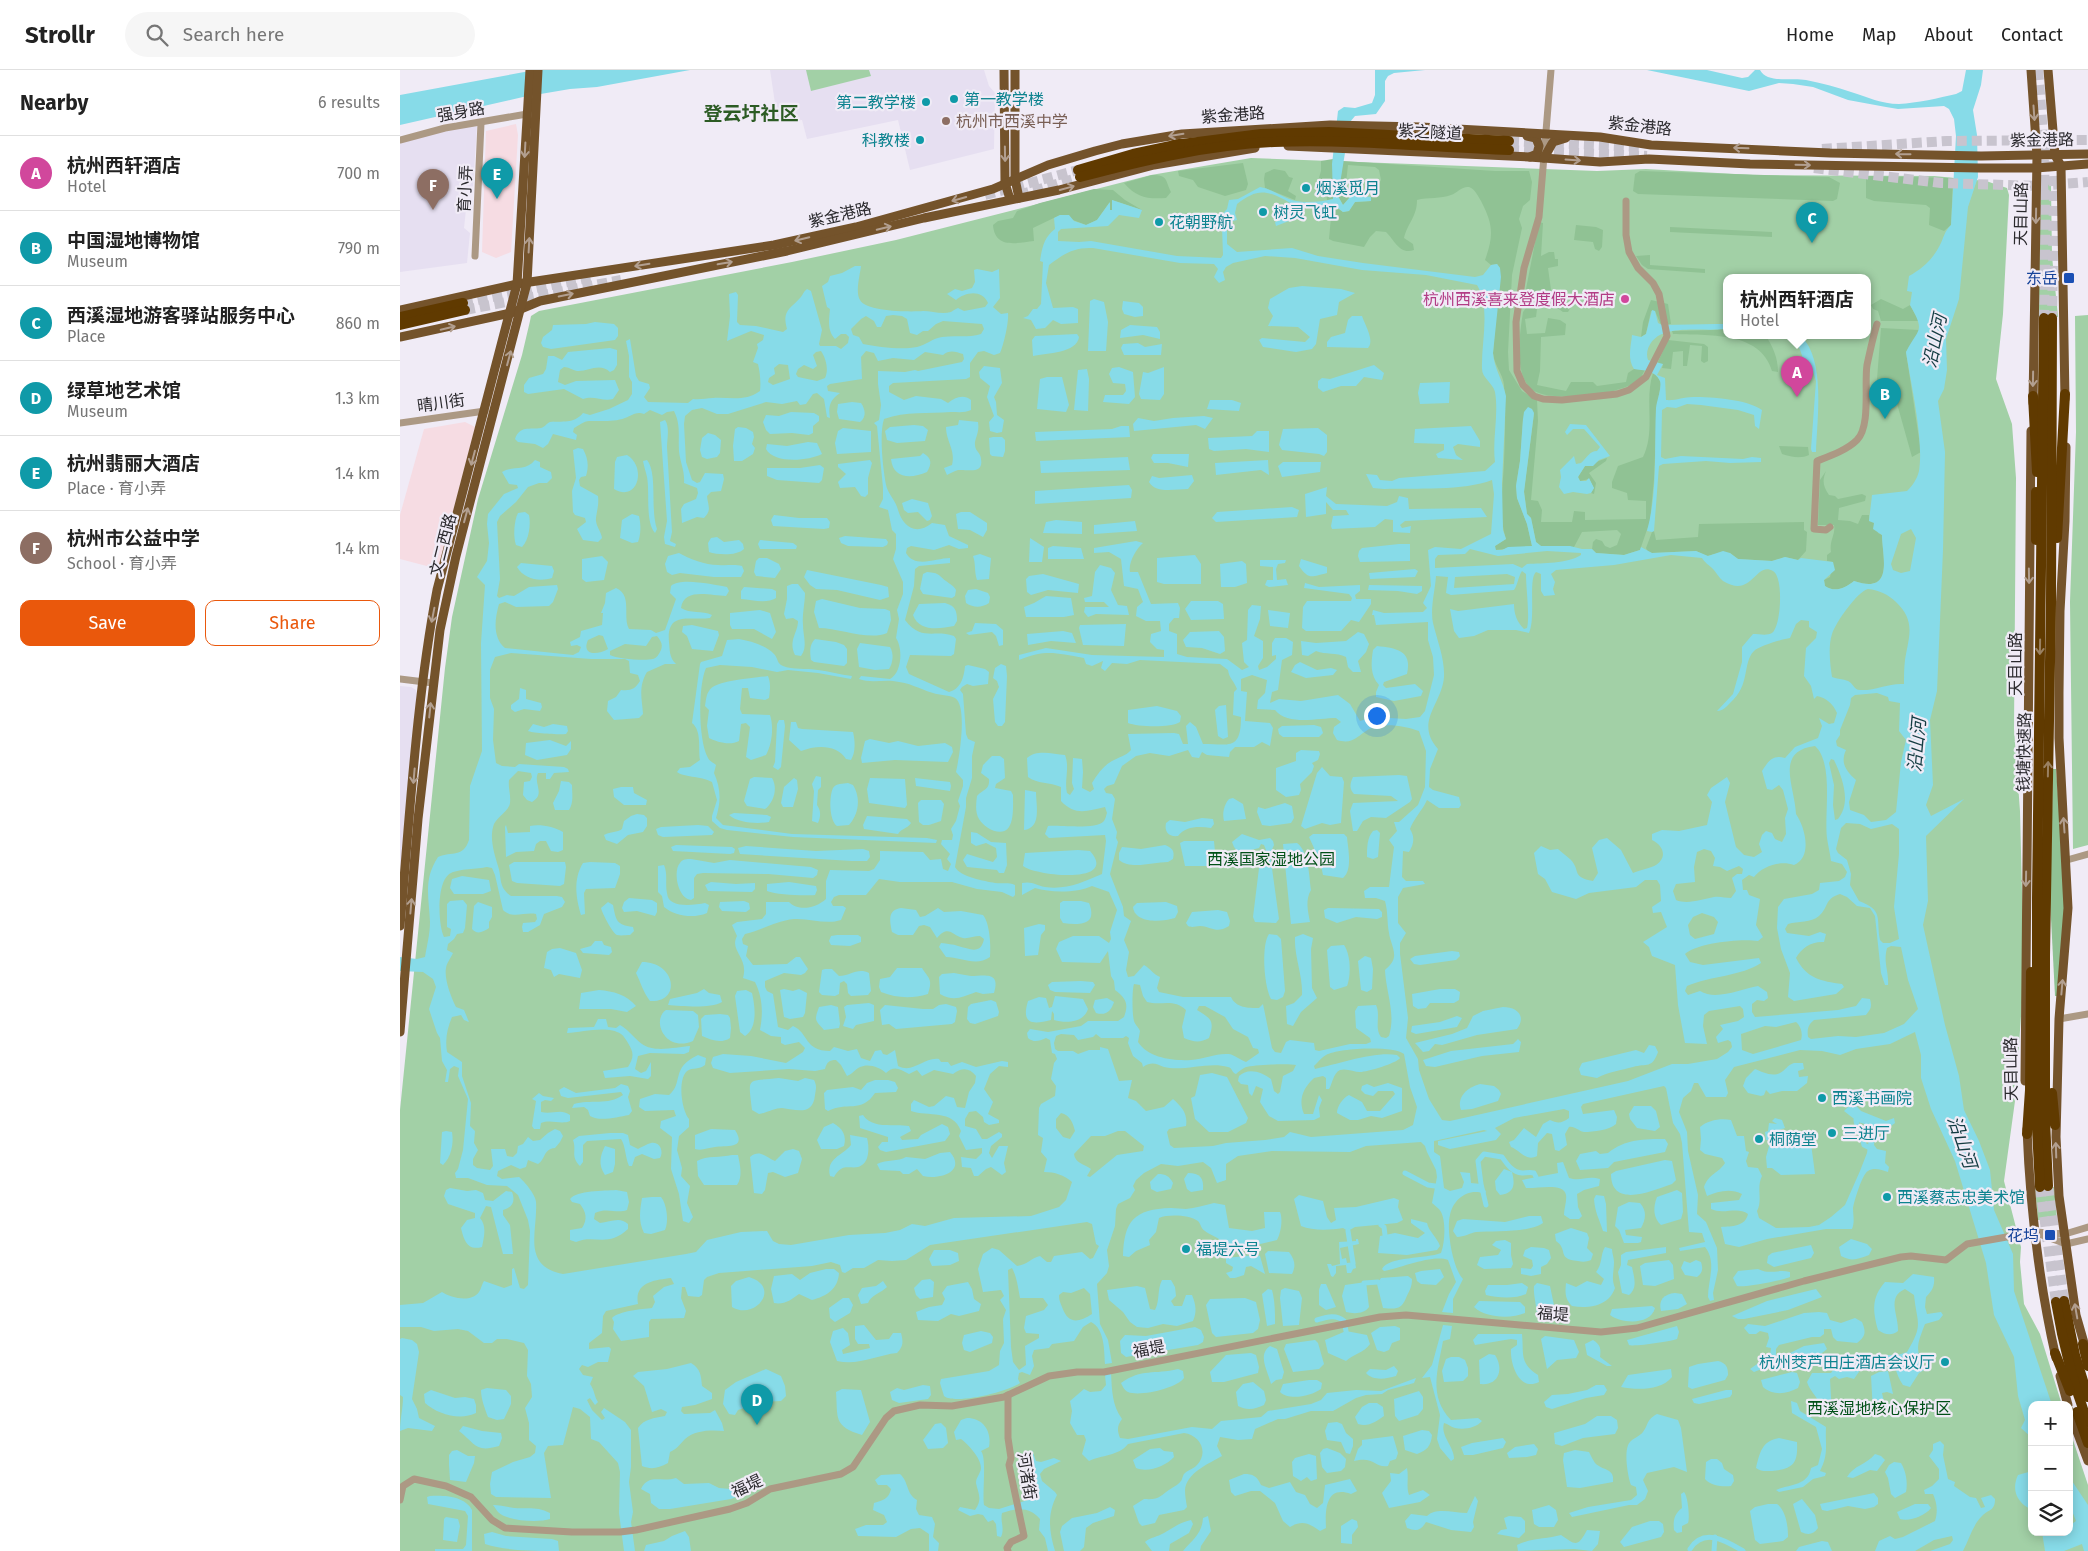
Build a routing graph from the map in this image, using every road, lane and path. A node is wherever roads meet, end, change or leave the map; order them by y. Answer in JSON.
{"nodes":[{"id":1,"x":530,"y":70,"type":"edge"},
{"id":2,"x":538,"y":70,"type":"edge"},
{"id":3,"x":1004,"y":70,"type":"edge"},
{"id":4,"x":1015,"y":70,"type":"edge"},
{"id":5,"x":1551,"y":70,"type":"edge"},
{"id":6,"x":2031,"y":70,"type":"edge"},
{"id":7,"x":2048,"y":70,"type":"edge"},
{"id":8,"x":527,"y":114,"type":"junction"},
{"id":9,"x":481,"y":123,"type":"junction"},
{"id":10,"x":1290,"y":127,"type":"joint"},
{"id":11,"x":1421,"y":127,"type":"junction"},
{"id":12,"x":1250,"y":128,"type":"junction"},
{"id":13,"x":1351,"y":129,"type":"junction"},
{"id":14,"x":1546,"y":134,"type":"junction"},
{"id":15,"x":1329,"y":136,"type":"junction"},
{"id":16,"x":400,"y":140,"type":"edge"},
{"id":17,"x":1623,"y":140,"type":"junction"},
{"id":18,"x":1290,"y":146,"type":"joint"},
{"id":19,"x":1350,"y":146,"type":"junction"},
{"id":20,"x":1251,"y":148,"type":"junction"},
{"id":21,"x":1174,"y":150,"type":"junction"},
{"id":22,"x":2088,"y":154,"type":"edge"},
{"id":23,"x":2055,"y":155,"type":"junction"},
{"id":24,"x":2036,"y":156,"type":"junction"},
{"id":25,"x":1529,"y":157,"type":"junction"},
{"id":26,"x":1544,"y":158,"type":"junction"},
{"id":27,"x":2088,"y":164,"type":"edge"},
{"id":28,"x":2061,"y":166,"type":"junction"},
{"id":29,"x":2036,"y":168,"type":"junction"},
{"id":30,"x":1079,"y":174,"type":"tunnel mouth"},
{"id":31,"x":1015,"y":179,"type":"junction"},
{"id":32,"x":1005,"y":182,"type":"junction"},
{"id":33,"x":1014,"y":199,"type":"junction"},
{"id":34,"x":1626,"y":201,"type":"dead end"},
{"id":35,"x":475,"y":256,"type":"dead end"},
{"id":36,"x":522,"y":284,"type":"junction"},
{"id":37,"x":400,"y":310,"type":"edge"},
{"id":38,"x":516,"y":312,"type":"junction"},
{"id":39,"x":400,"y":317,"type":"edge"},
{"id":40,"x":2048,"y":318,"type":"tunnel mouth"},
{"id":41,"x":1877,"y":324,"type":"dead end"},
{"id":42,"x":400,"y":325,"type":"edge"},
{"id":43,"x":400,"y":337,"type":"edge"},
{"id":44,"x":2065,"y":394,"type":"junction"},
{"id":45,"x":2033,"y":396,"type":"junction"},
{"id":46,"x":485,"y":411,"type":"junction"},
{"id":47,"x":400,"y":423,"type":"edge"},
{"id":48,"x":1828,"y":530,"type":"dead end"},
{"id":49,"x":2046,"y":604,"type":"junction"},
{"id":50,"x":400,"y":679,"type":"edge"},
{"id":51,"x":422,"y":682,"type":"junction"},
{"id":52,"x":433,"y":683,"type":"junction"},
{"id":53,"x":2088,"y":854,"type":"edge"},
{"id":54,"x":2067,"y":860,"type":"junction"},
{"id":55,"x":2037,"y":899,"type":"junction"},
{"id":56,"x":2046,"y":925,"type":"junction"},
{"id":57,"x":400,"y":926,"type":"edge"},
{"id":58,"x":402,"y":996,"type":"edge"},
{"id":59,"x":2088,"y":1014,"type":"edge"},
{"id":60,"x":2059,"y":1018,"type":"junction"},
{"id":61,"x":400,"y":1032,"type":"edge"},
{"id":62,"x":2056,"y":1125,"type":"junction"},
{"id":63,"x":2027,"y":1134,"type":"junction"},
{"id":64,"x":2088,"y":1228,"type":"edge"},
{"id":65,"x":2035,"y":1232,"type":"junction"},
{"id":66,"x":2065,"y":1234,"type":"junction"},
{"id":67,"x":2088,"y":1239,"type":"edge"},
{"id":68,"x":2066,"y":1244,"type":"junction"},
{"id":69,"x":2083,"y":1344,"type":"junction"},
{"id":70,"x":2055,"y":1353,"type":"junction"},
{"id":71,"x":2088,"y":1358,"type":"edge"},
{"id":72,"x":2088,"y":1366,"type":"edge"},
{"id":73,"x":2088,"y":1397,"type":"edge"},
{"id":74,"x":1008,"y":1399,"type":"junction"},
{"id":75,"x":2067,"y":1401,"type":"edge"},
{"id":76,"x":2073,"y":1421,"type":"edge"},
{"id":77,"x":2088,"y":1423,"type":"edge"},
{"id":78,"x":2088,"y":1443,"type":"edge"},
{"id":79,"x":2088,"y":1461,"type":"edge"},
{"id":80,"x":400,"y":1500,"type":"edge"},
{"id":81,"x":1008,"y":1551,"type":"edge"}],
"edges":[{"from":1,"to":8,"type":"main road","name":"文二西路"},
{"from":36,"to":2,"type":"main road","name":"文二西路","one_way":true},
{"from":3,"to":32,"type":"main road","one_way":true},
{"from":4,"to":31,"type":"main road"},
{"from":5,"to":14,"type":"street"},
{"from":6,"to":24,"type":"main road","name":"天目山路","one_way":true},
{"from":7,"to":23,"type":"main road"},
{"from":8,"to":9,"type":"street","name":"强身路"},
{"from":8,"to":36,"type":"main road","name":"文二西路","one_way":true},
{"from":9,"to":16,"type":"street","name":"强身路"},
{"from":9,"to":35,"type":"street","name":"育小弄"},
{"from":10,"to":12,"type":"main road","name":"紫金港路"},
{"from":10,"to":15,"type":"highway"},
{"from":11,"to":13,"type":"main road","name":"紫金港路"},
{"from":11,"to":14,"type":"main road","name":"紫金港路"},
{"from":11,"to":25,"type":"main road"},
{"from":12,"to":21,"type":"highway"},
{"from":12,"to":31,"type":"main road","name":"紫金港路","one_way":true},
{"from":13,"to":15,"type":"highway","name":"紫金港路"},
{"from":13,"to":19,"type":"highway","name":"紫之隧道"},
{"from":14,"to":17,"type":"main road","name":"紫金港路"},
{"from":14,"to":26,"type":"street"},
{"from":15,"to":18,"type":"highway"},
{"from":15,"to":19,"type":"highway","name":"紫之隧道"},
{"from":15,"to":21,"type":"highway","name":"紫金港路"},
{"from":24,"to":17,"type":"main road","name":"紫金港路","one_way":true},
{"from":17,"to":26,"type":"main road"},
{"from":18,"to":20,"type":"main road","name":"紫金港路"},
{"from":19,"to":25,"type":"main road","name":"紫金港路"},
{"from":20,"to":21,"type":"highway"},
{"from":33,"to":20,"type":"main road","name":"紫金港路","one_way":true},
{"from":21,"to":30,"type":"highway"},
{"from":22,"to":23,"type":"main road","name":"紫金港路"},
{"from":23,"to":24,"type":"main road","name":"紫金港路"},
{"from":23,"to":28,"type":"main road"},
{"from":24,"to":29,"type":"main road","name":"天目山路"},
{"from":25,"to":26,"type":"main road","name":"紫金港路"},
{"from":26,"to":29,"type":"main road","name":"紫金港路","one_way":true},
{"from":26,"to":34,"type":"street"},
{"from":27,"to":28,"type":"main road","name":"紫金港路"},
{"from":28,"to":29,"type":"main road","name":"紫金港路"},
{"from":28,"to":44,"type":"main road"},
{"from":29,"to":45,"type":"main road","name":"天目山路","one_way":true},
{"from":31,"to":32,"type":"main road","name":"紫金港路"},
{"from":31,"to":33,"type":"main road"},
{"from":32,"to":33,"type":"main road"},
{"from":32,"to":36,"type":"main road","name":"紫金港路","one_way":true},
{"from":38,"to":33,"type":"main road","name":"紫金港路","one_way":true},
{"from":36,"to":37,"type":"main road","name":"紫金港路"},
{"from":36,"to":38,"type":"main road","name":"文二西路"},
{"from":43,"to":38,"type":"main road","name":"紫金港路","one_way":true},
{"from":38,"to":46,"type":"main road","name":"文二西路"},
{"from":52,"to":38,"type":"main road","name":"文二西路","one_way":true},
{"from":39,"to":42,"type":"highway"},
{"from":40,"to":49,"type":"highway","name":"钱塘快速路"},
{"from":41,"to":48,"type":"street"},
{"from":44,"to":49,"type":"highway"},
{"from":54,"to":44,"type":"main road","one_way":true},
{"from":45,"to":49,"type":"highway"},
{"from":45,"to":63,"type":"main road","name":"天目山路","one_way":true},
{"from":46,"to":47,"type":"street","name":"晴川街"},
{"from":46,"to":51,"type":"main road","name":"文二西路","one_way":true},
{"from":49,"to":55,"type":"highway","name":"钱塘快速路","one_way":true},
{"from":56,"to":49,"type":"highway","name":"钱塘快速路","one_way":true},
{"from":50,"to":51,"type":"street"},
{"from":51,"to":52,"type":"street"},
{"from":51,"to":57,"type":"main road","name":"文二西路","one_way":true},
{"from":58,"to":52,"type":"main road","name":"文二西路","one_way":true},
{"from":53,"to":54,"type":"street"},
{"from":60,"to":54,"type":"main road","one_way":true},
{"from":55,"to":56,"type":"highway","name":"钱塘快速路"},
{"from":55,"to":63,"type":"highway"},
{"from":56,"to":62,"type":"highway"},
{"from":58,"to":61,"type":"main road","name":"文二西路"},
{"from":59,"to":60,"type":"street"},
{"from":60,"to":62,"type":"main road"},
{"from":66,"to":62,"type":"main road","one_way":true},
{"from":63,"to":65,"type":"main road","name":"天目山路"},
{"from":64,"to":66,"type":"street"},
{"from":65,"to":66,"type":"street"},
{"from":65,"to":68,"type":"street"},
{"from":65,"to":70,"type":"main road","name":"天目山路"},
{"from":65,"to":74,"type":"street","name":"福堤"},
{"from":66,"to":68,"type":"main road"},
{"from":67,"to":68,"type":"street"},
{"from":69,"to":68,"type":"main road","one_way":true},
{"from":69,"to":71,"type":"main road"},
{"from":69,"to":72,"type":"highway"},
{"from":70,"to":75,"type":"main road","name":"天目山路"},
{"from":70,"to":78,"type":"highway"},
{"from":73,"to":77,"type":"highway"},
{"from":74,"to":80,"type":"street","name":"福堤"},
{"from":74,"to":81,"type":"street","name":"河渚街"},
{"from":76,"to":79,"type":"main road"}]}
